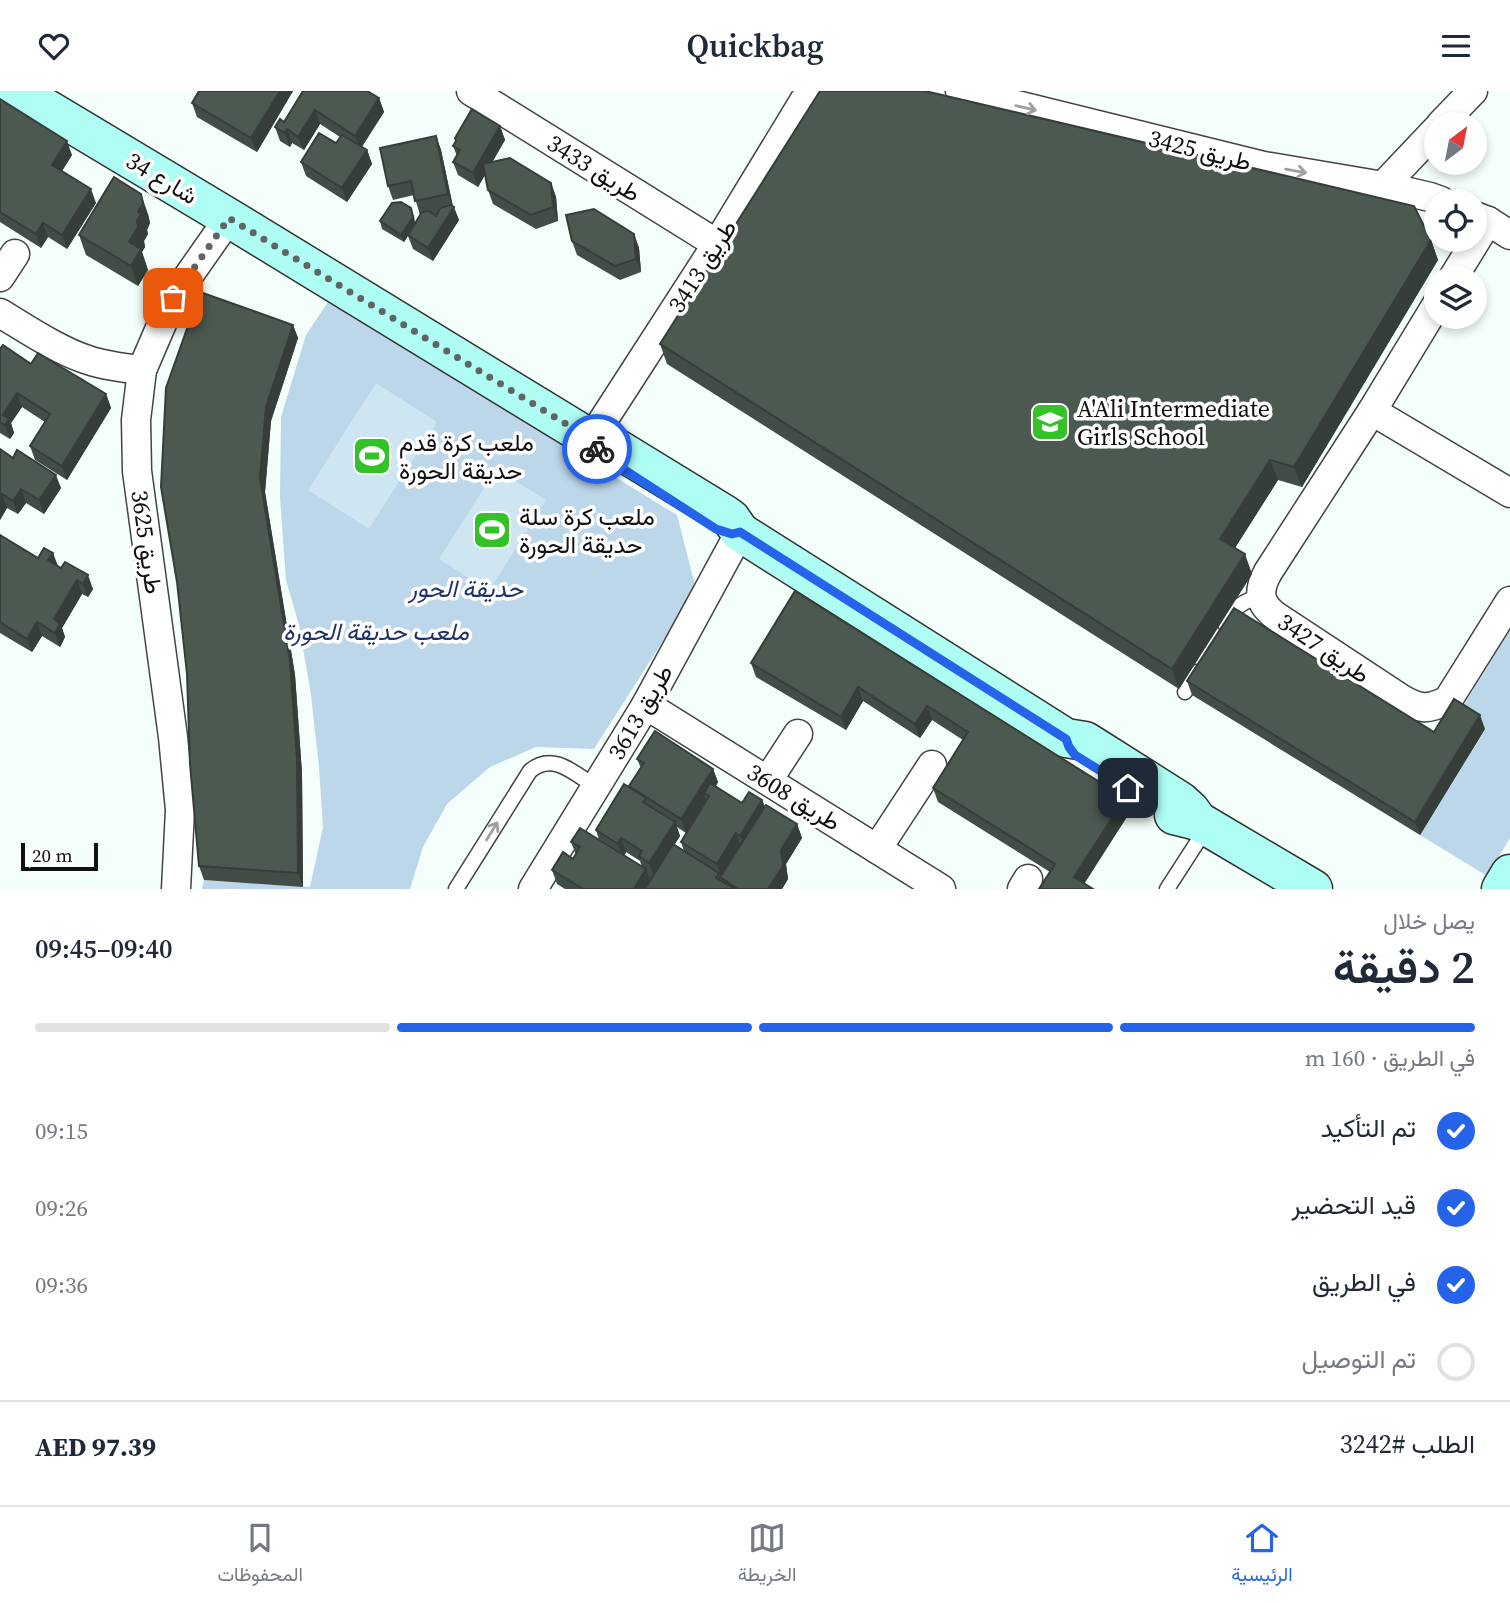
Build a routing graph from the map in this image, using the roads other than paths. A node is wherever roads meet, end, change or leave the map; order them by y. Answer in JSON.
{"nodes":[{"id":1,"x":17,"y":91,"type":"edge"},
{"id":2,"x":471,"y":91,"type":"edge"},
{"id":3,"x":810,"y":91,"type":"edge"},
{"id":4,"x":1473,"y":91,"type":"edge"},
{"id":5,"x":978,"y":93,"type":"edge"},
{"id":6,"x":1453,"y":112,"type":"edge"},
{"id":7,"x":1424,"y":143,"type":"edge"},
{"id":8,"x":1383,"y":186,"type":"junction"},
{"id":9,"x":1424,"y":196,"type":"edge"},
{"id":10,"x":229,"y":218,"type":"junction"},
{"id":11,"x":1491,"y":224,"type":"edge"},
{"id":12,"x":717,"y":244,"type":"junction"},
{"id":13,"x":1461,"y":266,"type":"edge"},
{"id":14,"x":4,"y":323,"type":"edge"},
{"id":15,"x":1424,"y":325,"type":"edge"},
{"id":16,"x":142,"y":370,"type":"junction"},
{"id":17,"x":1372,"y":411,"type":"junction"},
{"id":18,"x":593,"y":440,"type":"junction"},
{"id":19,"x":1510,"y":493,"type":"edge"},
{"id":20,"x":740,"y":532,"type":"junction"},
{"id":21,"x":1249,"y":593,"type":"junction"},
{"id":22,"x":1510,"y":601,"type":"edge"},
{"id":23,"x":1216,"y":639,"type":"edge"},
{"id":24,"x":1204,"y":660,"type":"edge"},
{"id":25,"x":1185,"y":692,"type":"edge"},
{"id":26,"x":646,"y":705,"type":"junction"},
{"id":27,"x":798,"y":734,"type":"dead end"},
{"id":28,"x":932,"y":765,"type":"dead end"},
{"id":29,"x":768,"y":780,"type":"junction"},
{"id":30,"x":596,"y":787,"type":"junction"},
{"id":31,"x":1203,"y":823,"type":"junction"},
{"id":32,"x":877,"y":849,"type":"junction"},
{"id":33,"x":1510,"y":874,"type":"edge"},
{"id":34,"x":176,"y":889,"type":"edge"},
{"id":35,"x":456,"y":889,"type":"edge"},
{"id":36,"x":533,"y":889,"type":"edge"},
{"id":37,"x":941,"y":889,"type":"edge"},
{"id":38,"x":1167,"y":889,"type":"edge"},
{"id":39,"x":1313,"y":889,"type":"edge"},
{"id":40,"x":1500,"y":889,"type":"edge"}],
"edges":[{"from":1,"to":10,"type":"street","name":"شارع 34"},
{"from":2,"to":12,"type":"street","name":"طريق 3433"},
{"from":3,"to":12,"type":"street","name":"طريق 3413"},
{"from":4,"to":6,"type":"street"},
{"from":5,"to":8,"type":"street","name":"طريق 3425","one_way":true},
{"from":7,"to":8,"type":"street"},
{"from":8,"to":9,"type":"street","name":"طريق 3425"},
{"from":10,"to":16,"type":"street","name":"طريق 3625"},
{"from":10,"to":18,"type":"street","name":"شارع 34"},
{"from":11,"to":13,"type":"street"},
{"from":12,"to":18,"type":"street","name":"طريق 3413"},
{"from":14,"to":16,"type":"street"},
{"from":15,"to":17,"type":"street","name":"طريق 3427"},
{"from":16,"to":34,"type":"street","name":"طريق 3625"},
{"from":17,"to":19,"type":"street"},
{"from":17,"to":21,"type":"street","name":"طريق 3427"},
{"from":18,"to":20,"type":"street","name":"شارع 34"},
{"from":20,"to":26,"type":"street","name":"طريق 3613"},
{"from":20,"to":31,"type":"street","name":"شارع 34"},
{"from":21,"to":22,"type":"street","name":"طريق 3427"},
{"from":21,"to":23,"type":"lane"},
{"from":24,"to":25,"type":"lane"},
{"from":26,"to":29,"type":"street","name":"طريق 3608"},
{"from":26,"to":30,"type":"street","name":"طريق 3613"},
{"from":27,"to":29,"type":"street"},
{"from":28,"to":32,"type":"street"},
{"from":29,"to":32,"type":"street","name":"طريق 3608"},
{"from":35,"to":30,"type":"lane","one_way":true},
{"from":30,"to":36,"type":"street","name":"طريق 3613"},
{"from":31,"to":38,"type":"lane"},
{"from":31,"to":39,"type":"street","name":"شارع 34"},
{"from":32,"to":37,"type":"street","name":"طريق 3608"},
{"from":33,"to":40,"type":"street"}]}
